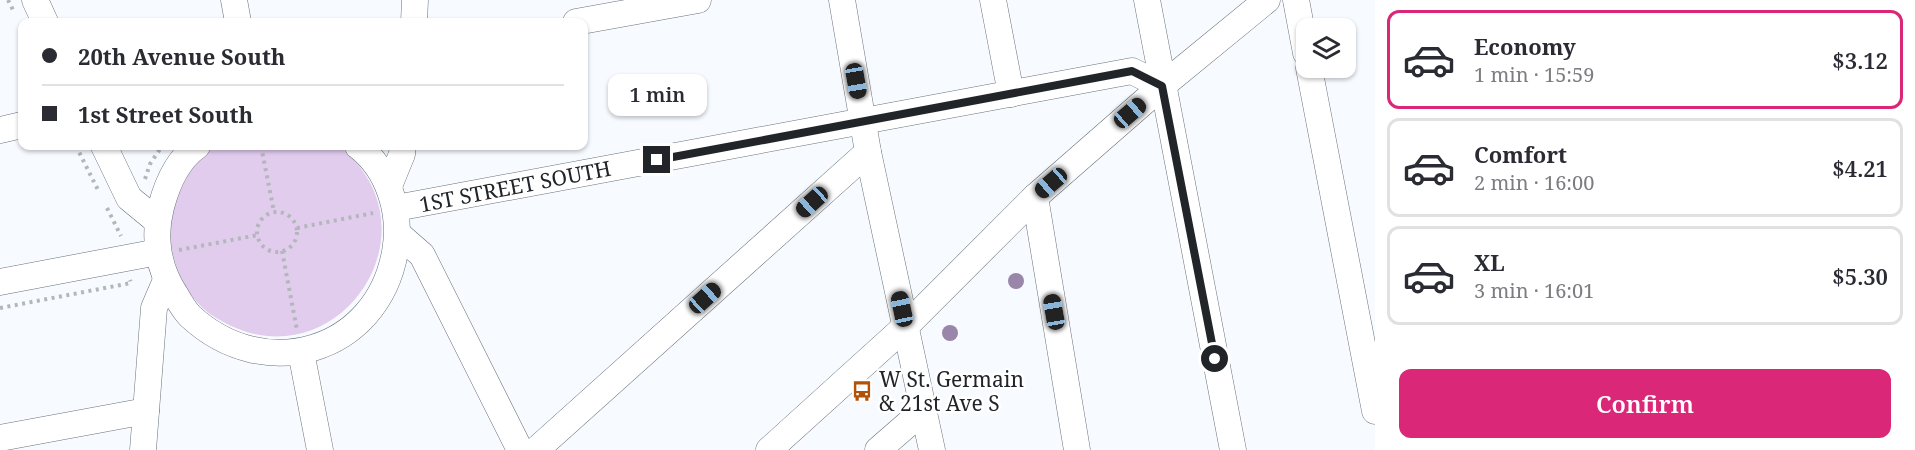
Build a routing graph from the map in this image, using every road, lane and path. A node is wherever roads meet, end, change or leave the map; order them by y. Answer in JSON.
{"nodes":[{"id":1,"x":35,"y":0,"type":"edge"},
{"id":2,"x":234,"y":0,"type":"edge"},
{"id":3,"x":415,"y":0,"type":"edge"},
{"id":4,"x":698,"y":0,"type":"edge"},
{"id":5,"x":842,"y":0,"type":"edge"},
{"id":6,"x":993,"y":0,"type":"edge"},
{"id":7,"x":1147,"y":0,"type":"edge"},
{"id":8,"x":1267,"y":0,"type":"edge"},
{"id":9,"x":1296,"y":0,"type":"edge"},
{"id":10,"x":628,"y":6,"type":"edge"},
{"id":11,"x":43,"y":18,"type":"edge"},
{"id":12,"x":237,"y":18,"type":"edge"},
{"id":13,"x":414,"y":18,"type":"edge"},
{"id":14,"x":588,"y":18,"type":"edge"},
{"id":15,"x":1299,"y":18,"type":"edge"},
{"id":16,"x":1311,"y":78,"type":"edge"},
{"id":17,"x":1162,"y":86,"type":"junction"},
{"id":18,"x":1011,"y":94,"type":"junction"},
{"id":19,"x":863,"y":121,"type":"junction"},
{"id":20,"x":18,"y":126,"type":"edge"},
{"id":21,"x":0,"y":130,"type":"edge"},
{"id":22,"x":106,"y":150,"type":"edge"},
{"id":23,"x":191,"y":150,"type":"edge"},
{"id":24,"x":262,"y":150,"type":"edge"},
{"id":25,"x":364,"y":150,"type":"edge"},
{"id":26,"x":402,"y":150,"type":"edge"},
{"id":27,"x":868,"y":152,"type":"junction"},
{"id":28,"x":392,"y":197,"type":"junction"},
{"id":29,"x":1035,"y":197,"type":"junction"},
{"id":30,"x":274,"y":212,"type":"junction"},
{"id":31,"x":157,"y":221,"type":"junction"},
{"id":32,"x":297,"y":228,"type":"junction"},
{"id":33,"x":398,"y":234,"type":"junction"},
{"id":34,"x":258,"y":235,"type":"junction"},
{"id":35,"x":282,"y":251,"type":"junction"},
{"id":36,"x":158,"y":252,"type":"junction"},
{"id":37,"x":166,"y":280,"type":"junction"},
{"id":38,"x":0,"y":282,"type":"edge"},
{"id":39,"x":131,"y":283,"type":"dead end"},
{"id":40,"x":0,"y":309,"type":"edge"},
{"id":41,"x":906,"y":326,"type":"junction"},
{"id":42,"x":301,"y":352,"type":"junction"},
{"id":43,"x":924,"y":410,"type":"junction"},
{"id":44,"x":146,"y":411,"type":"junction"},
{"id":45,"x":1375,"y":411,"type":"edge"},
{"id":46,"x":0,"y":438,"type":"edge"},
{"id":47,"x":144,"y":450,"type":"edge"},
{"id":48,"x":320,"y":450,"type":"edge"},
{"id":49,"x":520,"y":450,"type":"edge"},
{"id":50,"x":536,"y":450,"type":"edge"},
{"id":51,"x":769,"y":450,"type":"edge"},
{"id":52,"x":878,"y":450,"type":"edge"},
{"id":53,"x":932,"y":450,"type":"edge"},
{"id":54,"x":1077,"y":450,"type":"edge"},
{"id":55,"x":1233,"y":450,"type":"edge"}],
"edges":[{"from":1,"to":11,"type":"street"},
{"from":2,"to":12,"type":"street"},
{"from":3,"to":13,"type":"street"},
{"from":4,"to":10,"type":"street"},
{"from":5,"to":19,"type":"street"},
{"from":6,"to":18,"type":"street"},
{"from":7,"to":17,"type":"street"},
{"from":8,"to":17,"type":"street"},
{"from":9,"to":15,"type":"street"},
{"from":10,"to":14,"type":"street"},
{"from":16,"to":45,"type":"street"},
{"from":17,"to":18,"type":"street","name":"1ST STREET SOUTH"},
{"from":17,"to":29,"type":"street"},
{"from":17,"to":55,"type":"street"},
{"from":18,"to":19,"type":"street","name":"1ST STREET SOUTH"},
{"from":19,"to":27,"type":"street"},
{"from":19,"to":28,"type":"street","name":"1ST STREET SOUTH"},
{"from":20,"to":21,"type":"street"},
{"from":22,"to":31,"type":"street"},
{"from":23,"to":31,"type":"street"},
{"from":24,"to":30,"type":"path"},
{"from":25,"to":28,"type":"street"},
{"from":26,"to":28,"type":"street"},
{"from":27,"to":41,"type":"street"},
{"from":27,"to":50,"type":"street"},
{"from":28,"to":32,"type":"path"},
{"from":28,"to":33,"type":"street"},
{"from":29,"to":41,"type":"street"},
{"from":29,"to":54,"type":"street"},
{"from":30,"to":32,"type":"path"},
{"from":30,"to":34,"type":"path"},
{"from":31,"to":36,"type":"street"},
{"from":32,"to":35,"type":"path"},
{"from":33,"to":42,"type":"street"},
{"from":33,"to":49,"type":"street"},
{"from":34,"to":35,"type":"path"},
{"from":34,"to":36,"type":"path"},
{"from":35,"to":42,"type":"path"},
{"from":36,"to":37,"type":"street"},
{"from":36,"to":38,"type":"street"},
{"from":37,"to":42,"type":"street"},
{"from":37,"to":44,"type":"street"},
{"from":39,"to":40,"type":"path"},
{"from":41,"to":43,"type":"street"},
{"from":41,"to":51,"type":"street"},
{"from":42,"to":48,"type":"street"},
{"from":43,"to":52,"type":"street"},
{"from":43,"to":53,"type":"street"},
{"from":44,"to":46,"type":"street"},
{"from":44,"to":47,"type":"street"}]}
